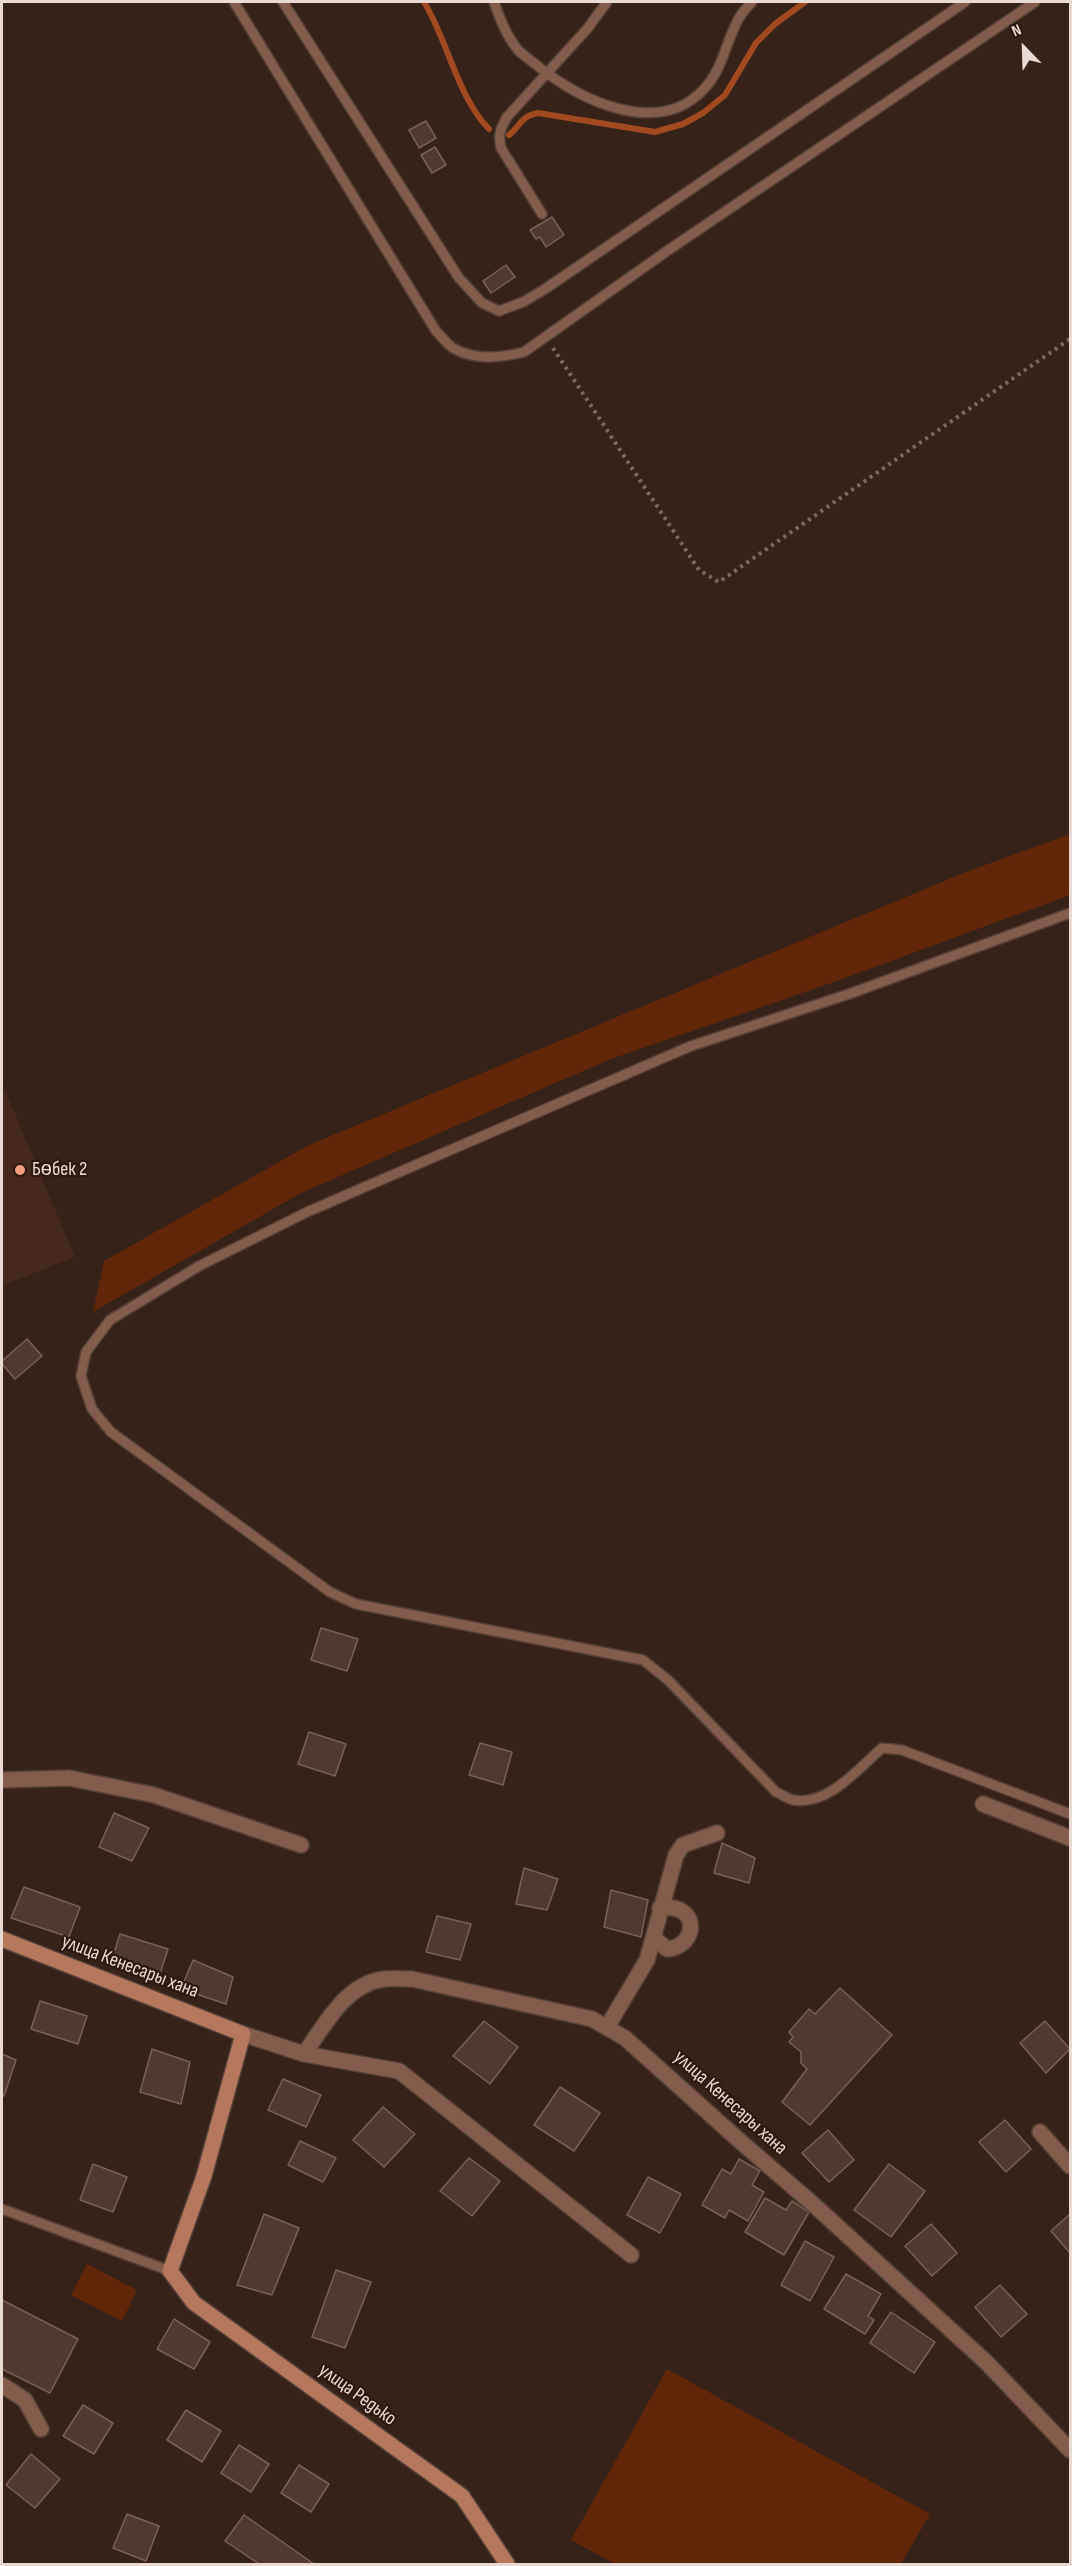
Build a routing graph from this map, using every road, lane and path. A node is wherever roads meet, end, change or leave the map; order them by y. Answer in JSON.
{"nodes":[{"id":1,"x":234,"y":2,"type":"edge"},
{"id":2,"x":283,"y":2,"type":"edge"},
{"id":3,"x":494,"y":2,"type":"edge"},
{"id":4,"x":608,"y":2,"type":"edge"},
{"id":5,"x":752,"y":2,"type":"edge"},
{"id":6,"x":965,"y":2,"type":"edge"},
{"id":7,"x":1035,"y":2,"type":"edge"},
{"id":8,"x":547,"y":74,"type":"junction"},
{"id":9,"x":542,"y":214,"type":"dead end"},
{"id":10,"x":546,"y":337,"type":"junction"},
{"id":11,"x":1071,"y":339,"type":"edge"},
{"id":12,"x":1071,"y":913,"type":"edge"},
{"id":13,"x":2,"y":1780,"type":"edge"},
{"id":14,"x":983,"y":1804,"type":"dead end"},
{"id":15,"x":1071,"y":1814,"type":"edge"},
{"id":16,"x":717,"y":1833,"type":"dead end"},
{"id":17,"x":1071,"y":1838,"type":"edge"},
{"id":18,"x":301,"y":1845,"type":"dead end"},
{"id":19,"x":660,"y":1908,"type":"junction"},
{"id":20,"x":654,"y":1938,"type":"junction"},
{"id":21,"x":2,"y":1939,"type":"edge"},
{"id":22,"x":607,"y":2027,"type":"junction"},
{"id":23,"x":243,"y":2034,"type":"junction"},
{"id":24,"x":304,"y":2054,"type":"junction"},
{"id":25,"x":1040,"y":2132,"type":"dead end"},
{"id":26,"x":1071,"y":2166,"type":"edge"},
{"id":27,"x":2,"y":2209,"type":"edge"},
{"id":28,"x":631,"y":2255,"type":"dead end"},
{"id":29,"x":170,"y":2271,"type":"junction"},
{"id":30,"x":2,"y":2385,"type":"edge"},
{"id":31,"x":41,"y":2429,"type":"dead end"},
{"id":32,"x":1071,"y":2450,"type":"edge"},
{"id":33,"x":507,"y":2565,"type":"edge"}],
"edges":[{"from":1,"to":10,"type":"lane"},
{"from":2,"to":6,"type":"lane"},
{"from":3,"to":8,"type":"lane"},
{"from":4,"to":8,"type":"lane"},
{"from":5,"to":8,"type":"lane"},
{"from":7,"to":10,"type":"lane"},
{"from":8,"to":9,"type":"lane"},
{"from":10,"to":11,"type":"path"},
{"from":12,"to":15,"type":"lane"},
{"from":13,"to":18,"type":"street"},
{"from":14,"to":17,"type":"street"},
{"from":16,"to":19,"type":"street"},
{"from":19,"to":20,"type":"street"},
{"from":19,"to":20,"type":"street"},
{"from":20,"to":22,"type":"street"},
{"from":21,"to":23,"type":"street","name":"улица Кенесары хана"},
{"from":22,"to":24,"type":"street","name":"улица Кенесары хана"},
{"from":22,"to":32,"type":"street","name":"улица Кенесары хана"},
{"from":23,"to":24,"type":"street"},
{"from":23,"to":29,"type":"street"},
{"from":24,"to":28,"type":"street"},
{"from":25,"to":26,"type":"street"},
{"from":27,"to":29,"type":"lane"},
{"from":29,"to":33,"type":"street","name":"улица Редько"},
{"from":30,"to":31,"type":"street"}]}
